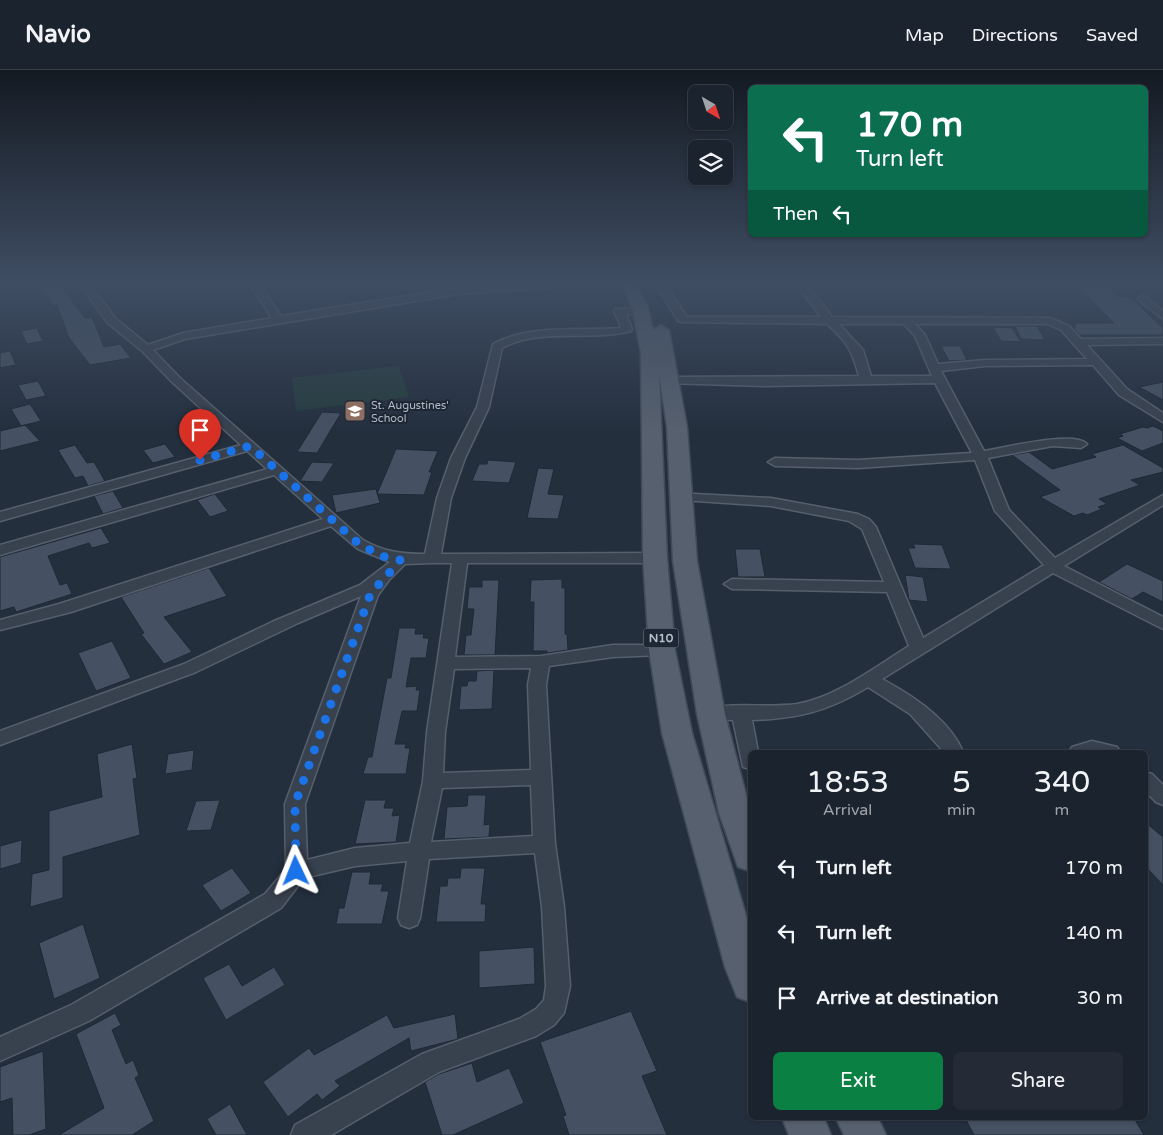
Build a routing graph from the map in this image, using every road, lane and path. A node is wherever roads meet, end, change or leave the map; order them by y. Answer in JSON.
{"nodes":[{"id":1,"x":125,"y":332,"type":"edge"},
{"id":2,"x":209,"y":332,"type":"edge"},
{"id":3,"x":608,"y":332,"type":"edge"},
{"id":4,"x":645,"y":332,"type":"edge"},
{"id":5,"x":662,"y":332,"type":"edge"},
{"id":6,"x":843,"y":332,"type":"edge"},
{"id":7,"x":917,"y":332,"type":"edge"},
{"id":8,"x":1068,"y":332,"type":"edge"},
{"id":9,"x":1163,"y":341,"type":"edge"},
{"id":10,"x":1077,"y":342,"type":"junction"},
{"id":11,"x":146,"y":349,"type":"junction"},
{"id":12,"x":1094,"y":362,"type":"junction"},
{"id":13,"x":937,"y":373,"type":"junction"},
{"id":14,"x":866,"y":380,"type":"junction"},
{"id":15,"x":670,"y":381,"type":"junction"},
{"id":16,"x":1163,"y":418,"type":"edge"},
{"id":17,"x":1080,"y":444,"type":"dead end"},
{"id":18,"x":250,"y":446,"type":"junction"},
{"id":19,"x":980,"y":456,"type":"junction"},
{"id":20,"x":775,"y":462,"type":"dead end"},
{"id":21,"x":277,"y":470,"type":"junction"},
{"id":22,"x":681,"y":496,"type":"junction"},
{"id":23,"x":1163,"y":499,"type":"edge"},
{"id":24,"x":0,"y":517,"type":"edge"},
{"id":25,"x":333,"y":521,"type":"junction"},
{"id":26,"x":0,"y":550,"type":"edge"},
{"id":27,"x":655,"y":558,"type":"junction"},
{"id":28,"x":460,"y":559,"type":"junction"},
{"id":29,"x":400,"y":560,"type":"junction"},
{"id":30,"x":432,"y":560,"type":"junction"},
{"id":31,"x":1054,"y":567,"type":"junction"},
{"id":32,"x":381,"y":580,"type":"junction"},
{"id":33,"x":732,"y":584,"type":"dead end"},
{"id":34,"x":893,"y":587,"type":"junction"},
{"id":35,"x":1163,"y":624,"type":"edge"},
{"id":36,"x":0,"y":626,"type":"edge"},
{"id":37,"x":918,"y":649,"type":"junction"},
{"id":38,"x":662,"y":650,"type":"junction"},
{"id":39,"x":445,"y":662,"type":"junction"},
{"id":40,"x":540,"y":662,"type":"junction"},
{"id":41,"x":868,"y":679,"type":"junction"},
{"id":42,"x":741,"y":713,"type":"junction"},
{"id":43,"x":711,"y":714,"type":"junction"},
{"id":44,"x":0,"y":738,"type":"edge"},
{"id":45,"x":953,"y":750,"type":"edge"},
{"id":46,"x":1086,"y":750,"type":"edge"},
{"id":47,"x":1101,"y":750,"type":"edge"},
{"id":48,"x":748,"y":751,"type":"edge"},
{"id":49,"x":541,"y":777,"type":"junction"},
{"id":50,"x":433,"y":781,"type":"junction"},
{"id":51,"x":1148,"y":782,"type":"edge"},
{"id":52,"x":1163,"y":797,"type":"edge"},
{"id":53,"x":735,"y":813,"type":"junction"},
{"id":54,"x":699,"y":814,"type":"junction"},
{"id":55,"x":544,"y":844,"type":"junction"},
{"id":56,"x":419,"y":851,"type":"junction"},
{"id":57,"x":748,"y":852,"type":"edge"},
{"id":58,"x":296,"y":871,"type":"junction"},
{"id":59,"x":409,"y":918,"type":"dead end"},
{"id":60,"x":748,"y":981,"type":"edge"},
{"id":61,"x":0,"y":1049,"type":"edge"},
{"id":62,"x":804,"y":1120,"type":"edge"},
{"id":63,"x":858,"y":1120,"type":"edge"},
{"id":64,"x":305,"y":1135,"type":"edge"},
{"id":65,"x":810,"y":1135,"type":"edge"},
{"id":66,"x":866,"y":1135,"type":"edge"}],
"edges":[{"from":1,"to":11,"type":"street"},
{"from":2,"to":11,"type":"street"},
{"from":3,"to":30,"type":"street"},
{"from":4,"to":27,"type":"main road","number":"N10"},
{"from":5,"to":15,"type":"main road","number":"N10"},
{"from":6,"to":14,"type":"street"},
{"from":7,"to":13,"type":"street"},
{"from":8,"to":10,"type":"street"},
{"from":9,"to":10,"type":"street"},
{"from":10,"to":12,"type":"street"},
{"from":11,"to":18,"type":"street"},
{"from":12,"to":13,"type":"street"},
{"from":12,"to":16,"type":"street"},
{"from":13,"to":14,"type":"street"},
{"from":13,"to":19,"type":"street"},
{"from":14,"to":15,"type":"street"},
{"from":15,"to":22,"type":"main road","number":"N10"},
{"from":17,"to":19,"type":"street"},
{"from":18,"to":21,"type":"street"},
{"from":18,"to":24,"type":"street"},
{"from":19,"to":20,"type":"street"},
{"from":19,"to":31,"type":"street"},
{"from":21,"to":25,"type":"street"},
{"from":21,"to":26,"type":"street"},
{"from":22,"to":34,"type":"street"},
{"from":22,"to":43,"type":"main road","number":"N10"},
{"from":23,"to":31,"type":"street"},
{"from":25,"to":29,"type":"street"},
{"from":25,"to":36,"type":"street"},
{"from":27,"to":28,"type":"street"},
{"from":27,"to":38,"type":"main road","number":"N10"},
{"from":28,"to":30,"type":"street"},
{"from":28,"to":39,"type":"street"},
{"from":29,"to":30,"type":"street"},
{"from":29,"to":32,"type":"street"},
{"from":31,"to":35,"type":"street"},
{"from":31,"to":37,"type":"street"},
{"from":32,"to":44,"type":"street"},
{"from":32,"to":58,"type":"street"},
{"from":33,"to":34,"type":"street"},
{"from":34,"to":37,"type":"street"},
{"from":37,"to":41,"type":"street"},
{"from":38,"to":40,"type":"street"},
{"from":38,"to":54,"type":"main road","number":"N10"},
{"from":39,"to":40,"type":"street"},
{"from":39,"to":50,"type":"street"},
{"from":40,"to":49,"type":"street"},
{"from":41,"to":42,"type":"street"},
{"from":41,"to":45,"type":"street"},
{"from":42,"to":43,"type":"street"},
{"from":42,"to":48,"type":"street"},
{"from":43,"to":53,"type":"main road","number":"N10"},
{"from":46,"to":47,"type":"street"},
{"from":49,"to":50,"type":"street"},
{"from":49,"to":55,"type":"street"},
{"from":50,"to":56,"type":"street"},
{"from":51,"to":52,"type":"street"},
{"from":53,"to":54,"type":"main road"},
{"from":53,"to":57,"type":"main road","number":"N10"},
{"from":54,"to":60,"type":"main road","number":"N10"},
{"from":55,"to":56,"type":"street"},
{"from":55,"to":64,"type":"street"},
{"from":56,"to":58,"type":"street"},
{"from":56,"to":59,"type":"street"},
{"from":58,"to":61,"type":"street"},
{"from":62,"to":65,"type":"main road"},
{"from":63,"to":66,"type":"main road"}]}
